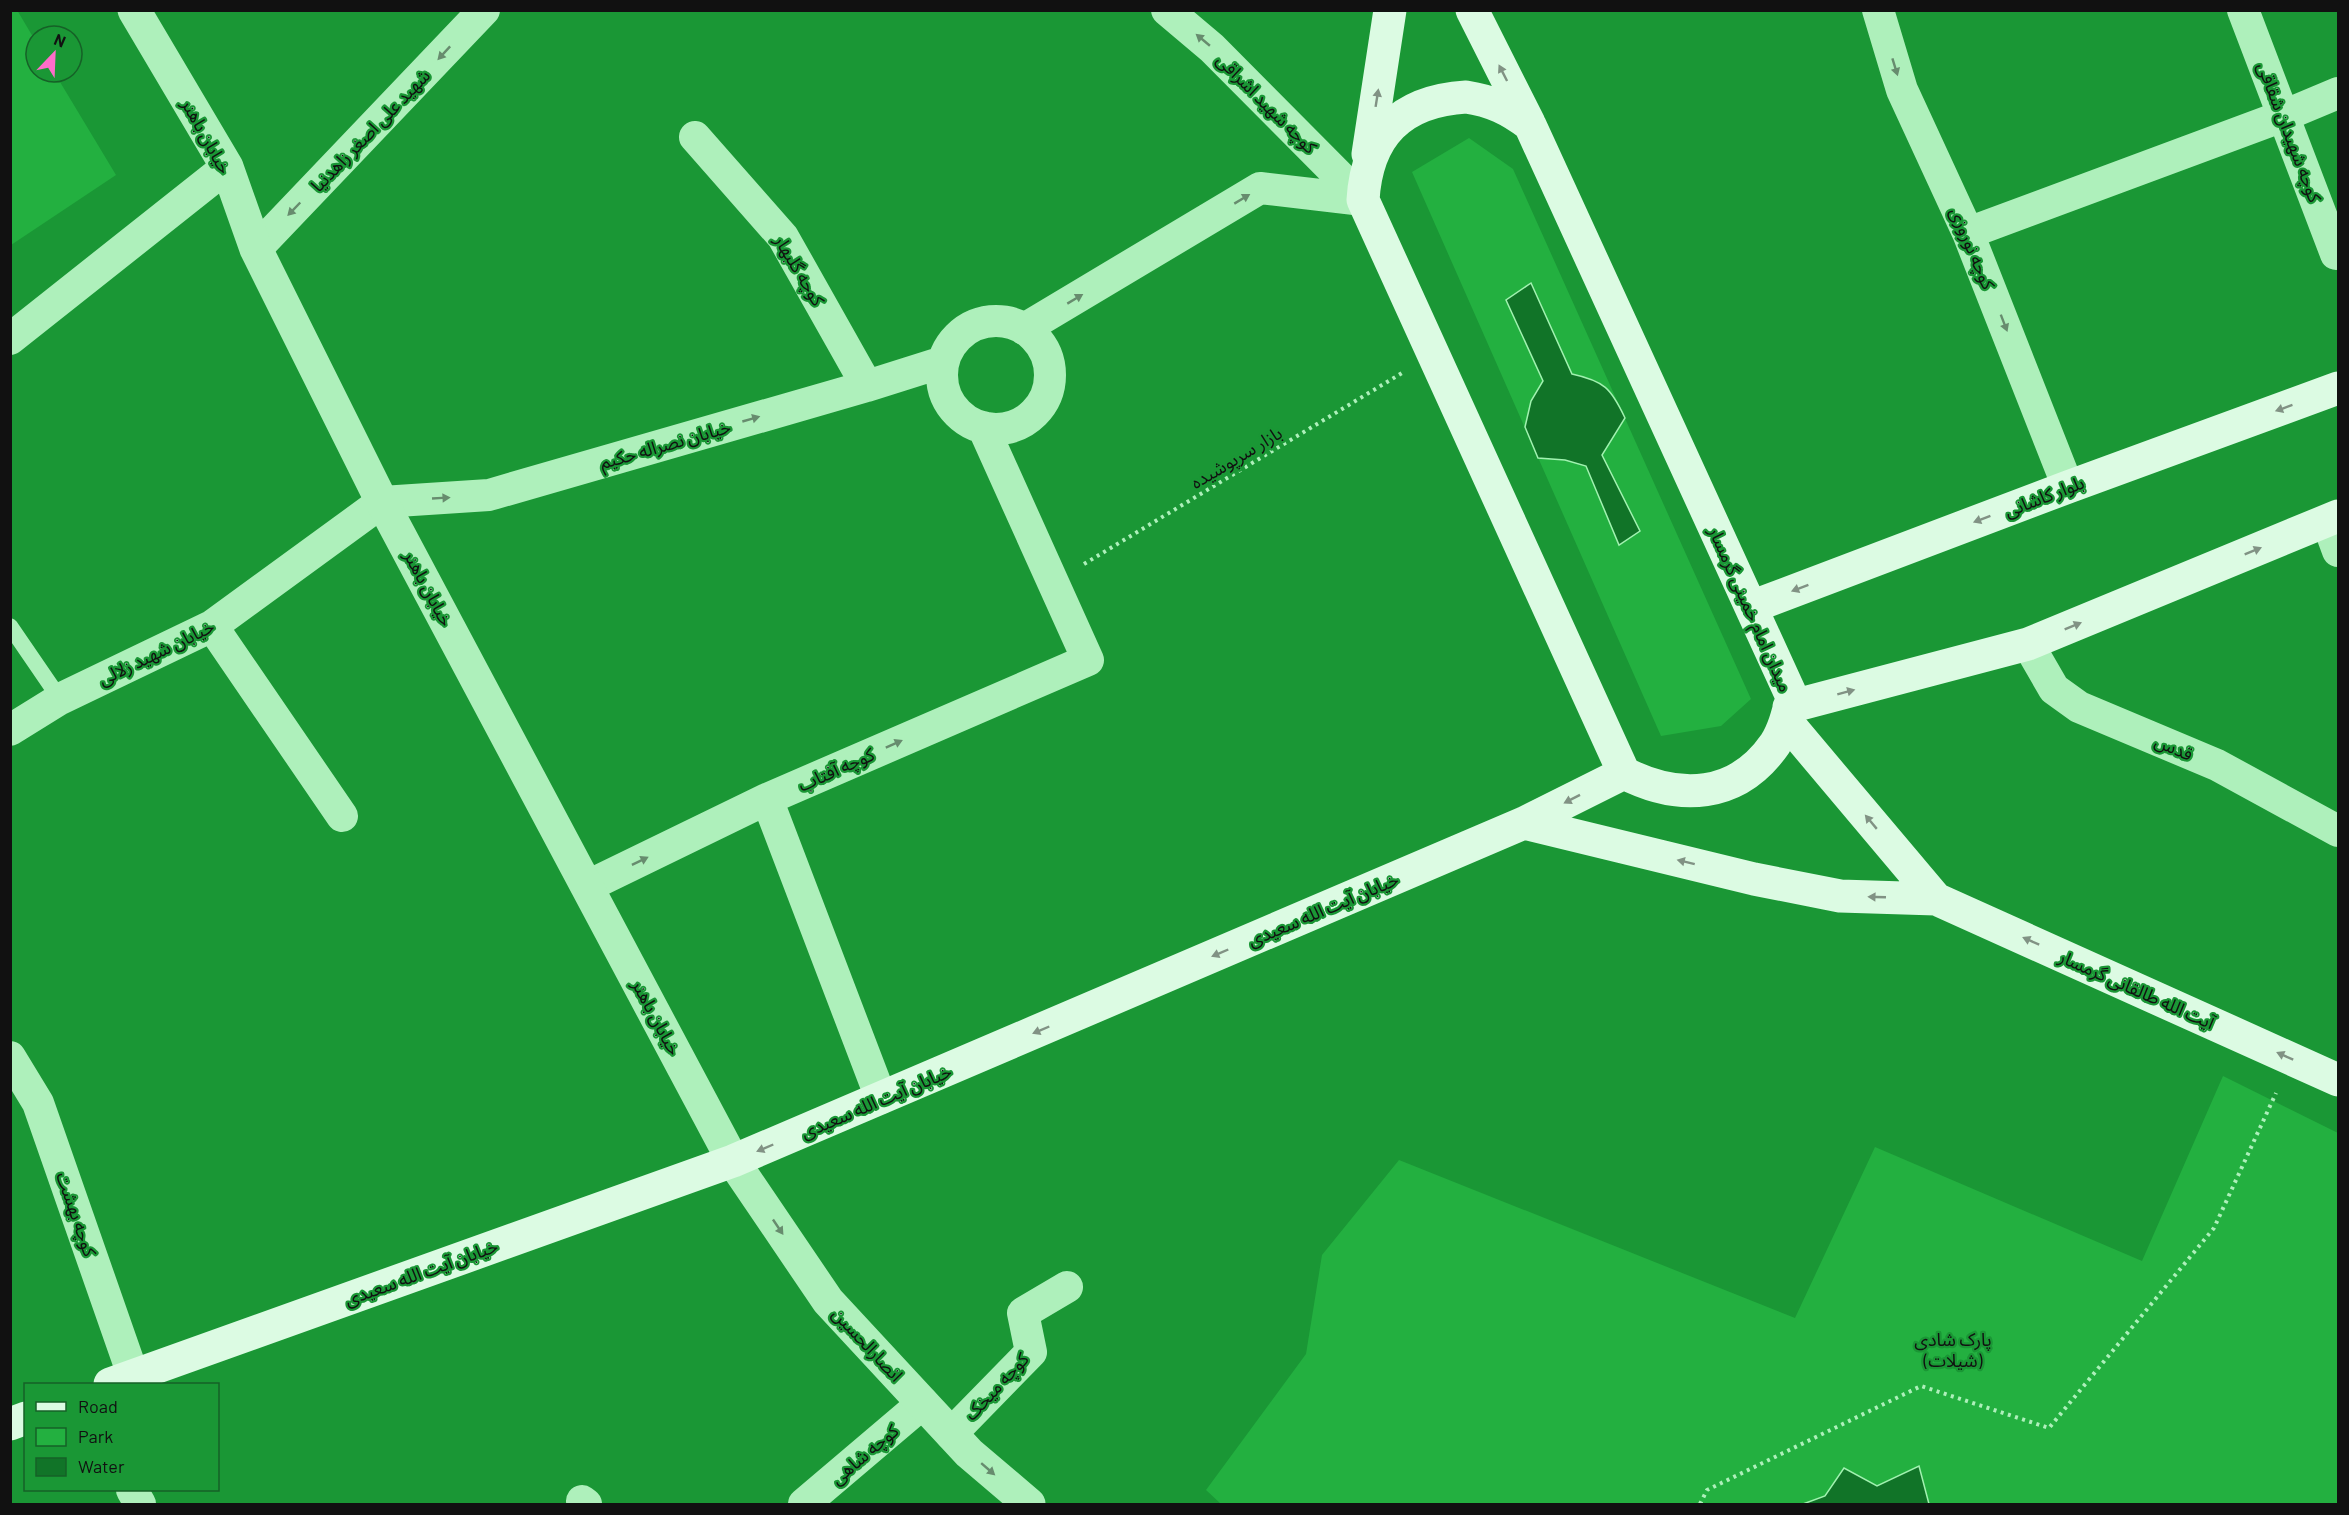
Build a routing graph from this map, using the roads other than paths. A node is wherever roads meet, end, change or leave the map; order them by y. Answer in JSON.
{"nodes":[{"id":1,"x":134,"y":10,"type":"edge"},
{"id":2,"x":484,"y":10,"type":"edge"},
{"id":3,"x":1167,"y":10,"type":"edge"},
{"id":4,"x":1390,"y":10,"type":"edge"},
{"id":5,"x":1472,"y":10,"type":"edge"},
{"id":6,"x":1878,"y":10,"type":"edge"},
{"id":7,"x":2243,"y":10,"type":"edge"},
{"id":8,"x":2338,"y":93,"type":"edge"},
{"id":9,"x":2283,"y":116,"type":"junction"},
{"id":10,"x":1530,"y":125,"type":"junction"},
{"id":11,"x":695,"y":137,"type":"dead end"},
{"id":12,"x":227,"y":167,"type":"junction"},
{"id":13,"x":1364,"y":188,"type":"junction"},
{"id":14,"x":1968,"y":233,"type":"junction"},
{"id":15,"x":256,"y":249,"type":"junction"},
{"id":16,"x":2336,"y":254,"type":"dead end"},
{"id":17,"x":1024,"y":329,"type":"junction"},
{"id":18,"x":10,"y":339,"type":"edge"},
{"id":19,"x":943,"y":362,"type":"junction"},
{"id":20,"x":867,"y":386,"type":"junction"},
{"id":21,"x":2338,"y":388,"type":"edge"},
{"id":22,"x":983,"y":427,"type":"junction"},
{"id":23,"x":2068,"y":487,"type":"junction"},
{"id":24,"x":382,"y":501,"type":"junction"},
{"id":25,"x":2335,"y":529,"type":"edge"},
{"id":26,"x":1751,"y":607,"type":"junction"},
{"id":27,"x":10,"y":626,"type":"edge"},
{"id":28,"x":212,"y":626,"type":"junction"},
{"id":29,"x":2028,"y":644,"type":"junction"},
{"id":30,"x":60,"y":699,"type":"junction"},
{"id":31,"x":1788,"y":714,"type":"junction"},
{"id":32,"x":10,"y":730,"type":"edge"},
{"id":33,"x":1624,"y":773,"type":"junction"},
{"id":34,"x":767,"y":799,"type":"junction"},
{"id":35,"x":342,"y":816,"type":"dead end"},
{"id":36,"x":1524,"y":823,"type":"junction"},
{"id":37,"x":2338,"y":831,"type":"edge"},
{"id":38,"x":588,"y":886,"type":"junction"},
{"id":39,"x":1936,"y":899,"type":"junction"},
{"id":40,"x":10,"y":1058,"type":"edge"},
{"id":41,"x":2338,"y":1080,"type":"edge"},
{"id":42,"x":881,"y":1098,"type":"junction"},
{"id":43,"x":733,"y":1161,"type":"junction"},
{"id":44,"x":1067,"y":1287,"type":"dead end"},
{"id":45,"x":122,"y":1380,"type":"edge"},
{"id":46,"x":923,"y":1403,"type":"junction"},
{"id":47,"x":951,"y":1434,"type":"junction"},
{"id":48,"x":804,"y":1504,"type":"edge"},
{"id":49,"x":1029,"y":1504,"type":"edge"}],
"edges":[{"from":1,"to":12,"type":"street","name":"خیابان باهنر"},
{"from":2,"to":15,"type":"street","name":"شهید علی اصغر زاهدنیا","one_way":true},
{"from":13,"to":3,"type":"street","name":"کوچه شهید اشراقی","one_way":true},
{"from":13,"to":4,"type":"main road","one_way":true},
{"from":10,"to":5,"type":"main road","name":"میدان امام خمینی گرمسار","one_way":true},
{"from":6,"to":14,"type":"street","name":"کوچه نوروزی","one_way":true},
{"from":7,"to":9,"type":"street","name":"کوچه شهیدان شقاقی"},
{"from":8,"to":9,"type":"street"},
{"from":9,"to":14,"type":"street"},
{"from":9,"to":16,"type":"street","name":"کوچه شهیدان شقاقی"},
{"from":10,"to":13,"type":"main road"},
{"from":10,"to":26,"type":"main road","name":"میدان امام خمینی گرمسار"},
{"from":11,"to":20,"type":"street","name":"کوچه گلبهار"},
{"from":12,"to":15,"type":"street","name":"خیابان باهنر"},
{"from":12,"to":18,"type":"street"},
{"from":17,"to":13,"type":"street","one_way":true},
{"from":13,"to":33,"type":"main road"},
{"from":14,"to":23,"type":"street","name":"کوچه نوروزی","one_way":true},
{"from":15,"to":24,"type":"street","name":"خیابان باهنر"},
{"from":17,"to":19,"type":"street"},
{"from":17,"to":22,"type":"street"},
{"from":19,"to":20,"type":"street","name":"خیابان نصراله حکیم"},
{"from":19,"to":22,"type":"street"},
{"from":24,"to":20,"type":"street","name":"خیابان نصراله حکیم","one_way":true},
{"from":21,"to":23,"type":"main road","name":"بلوار کاشانی","one_way":true},
{"from":34,"to":22,"type":"street","name":"کوچه آفتاب","one_way":true},
{"from":23,"to":26,"type":"main road","name":"بلوار کاشانی","one_way":true},
{"from":24,"to":28,"type":"street","name":"خیابان شهید زلالی"},
{"from":24,"to":38,"type":"street","name":"خیابان باهنر"},
{"from":29,"to":25,"type":"main road","one_way":true},
{"from":26,"to":31,"type":"main road","name":"میدان امام خمینی گرمسار"},
{"from":27,"to":30,"type":"lane"},
{"from":28,"to":30,"type":"street","name":"خیابان شهید زلالی"},
{"from":28,"to":35,"type":"street"},
{"from":31,"to":29,"type":"main road","one_way":true},
{"from":29,"to":37,"type":"street","name":"قدس"},
{"from":30,"to":32,"type":"street","name":"خیابان شهید زلالی"},
{"from":31,"to":33,"type":"main road"},
{"from":39,"to":31,"type":"main road","one_way":true},
{"from":33,"to":36,"type":"main road","name":"خیابان آیت الله سعیدی","one_way":true},
{"from":38,"to":34,"type":"street","name":"کوچه آفتاب","one_way":true},
{"from":34,"to":42,"type":"street"},
{"from":39,"to":36,"type":"main road","one_way":true},
{"from":36,"to":42,"type":"main road","name":"خیابان آیت الله سعیدی","one_way":true},
{"from":38,"to":43,"type":"street","name":"خیابان باهنر"},
{"from":41,"to":39,"type":"main road","name":"آیت الله طالقانی گرمسار","one_way":true},
{"from":40,"to":45,"type":"street","name":"کوچه بهشت"},
{"from":42,"to":43,"type":"main road","name":"خیابان آیت الله سعیدی","one_way":true},
{"from":43,"to":45,"type":"main road","name":"خیابان آیت الله سعیدی"},
{"from":43,"to":46,"type":"street","name":"انصارالحسین","one_way":true},
{"from":44,"to":47,"type":"street","name":"کوچه میخک"},
{"from":46,"to":47,"type":"street","name":"انصارالحسین"},
{"from":46,"to":48,"type":"street","name":"کوچه شاهی"},
{"from":47,"to":49,"type":"street","name":"انصارالحسین","one_way":true}]}
